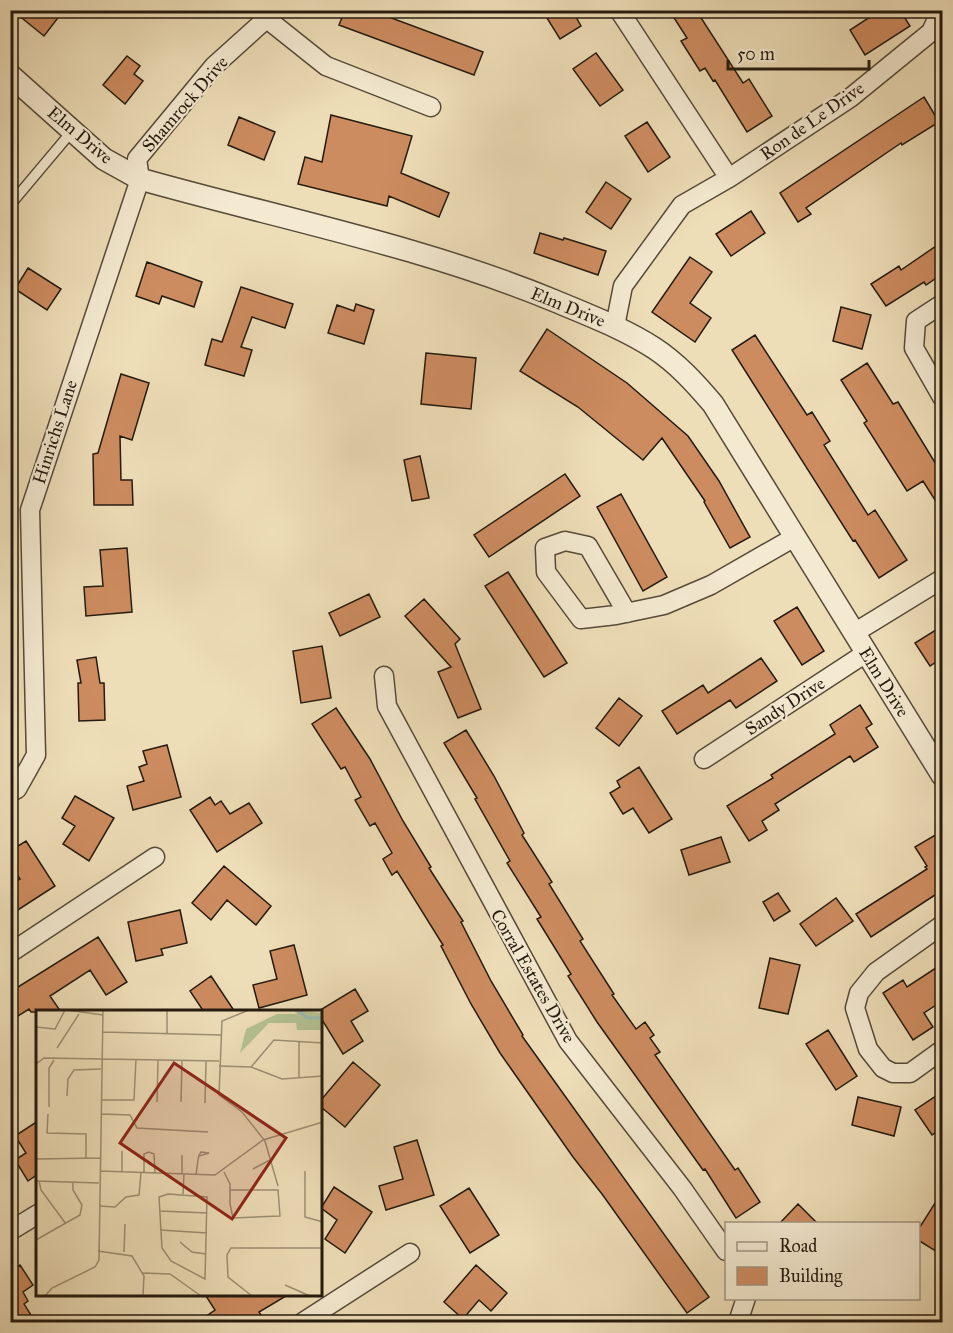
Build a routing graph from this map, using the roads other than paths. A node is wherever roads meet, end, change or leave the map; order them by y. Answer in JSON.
{"nodes":[{"id":1,"x":619,"y":10,"type":"edge"},
{"id":2,"x":941,"y":10,"type":"edge"},
{"id":3,"x":271,"y":15,"type":"edge"},
{"id":4,"x":10,"y":75,"type":"edge"},
{"id":5,"x":431,"y":107,"type":"dead end"},
{"id":6,"x":73,"y":130,"type":"junction"},
{"id":7,"x":729,"y":178,"type":"junction"},
{"id":8,"x":140,"y":179,"type":"junction"},
{"id":9,"x":10,"y":205,"type":"edge"},
{"id":10,"x":942,"y":304,"type":"edge"},
{"id":11,"x":615,"y":326,"type":"junction"},
{"id":12,"x":942,"y":397,"type":"edge"},
{"id":13,"x":795,"y":537,"type":"junction"},
{"id":14,"x":942,"y":579,"type":"edge"},
{"id":15,"x":627,"y":613,"type":"junction"},
{"id":16,"x":854,"y":633,"type":"junction"},
{"id":17,"x":866,"y":653,"type":"junction"},
{"id":18,"x":384,"y":676,"type":"dead end"},
{"id":19,"x":704,"y":759,"type":"dead end"},
{"id":20,"x":942,"y":775,"type":"edge"},
{"id":21,"x":10,"y":793,"type":"edge"},
{"id":22,"x":155,"y":857,"type":"dead end"},
{"id":23,"x":942,"y":925,"type":"edge"},
{"id":24,"x":10,"y":953,"type":"edge"},
{"id":25,"x":942,"y":1050,"type":"edge"},
{"id":26,"x":36,"y":1215,"type":"edge"},
{"id":27,"x":10,"y":1231,"type":"edge"},
{"id":28,"x":725,"y":1250,"type":"edge"},
{"id":29,"x":410,"y":1253,"type":"dead end"},
{"id":30,"x":746,"y":1300,"type":"edge"},
{"id":31,"x":303,"y":1323,"type":"edge"},
{"id":32,"x":738,"y":1323,"type":"edge"}],
"edges":[{"from":1,"to":7,"type":"street"},
{"from":2,"to":7,"type":"street","name":"Ron de Le Drive"},
{"from":3,"to":5,"type":"street"},
{"from":3,"to":8,"type":"street","name":"Shamrock Drive"},
{"from":4,"to":6,"type":"street","name":"Elm Drive"},
{"from":6,"to":8,"type":"street","name":"Elm Drive"},
{"from":6,"to":9,"type":"lane"},
{"from":7,"to":11,"type":"street","name":"Ron de Le Drive"},
{"from":8,"to":11,"type":"street","name":"Elm Drive"},
{"from":8,"to":21,"type":"street","name":"Hinrichs Lane"},
{"from":10,"to":12,"type":"street"},
{"from":11,"to":13,"type":"street","name":"Elm Drive"},
{"from":13,"to":15,"type":"street"},
{"from":13,"to":16,"type":"street","name":"Elm Drive"},
{"from":14,"to":16,"type":"street"},
{"from":15,"to":15,"type":"street"},
{"from":16,"to":17,"type":"street","name":"Elm Drive"},
{"from":17,"to":19,"type":"street","name":"Sandy Drive"},
{"from":17,"to":20,"type":"street","name":"Elm Drive"},
{"from":18,"to":28,"type":"street","name":"Corral Estates Drive"},
{"from":22,"to":24,"type":"street"},
{"from":23,"to":25,"type":"street"},
{"from":26,"to":27,"type":"street"},
{"from":29,"to":31,"type":"street"},
{"from":30,"to":32,"type":"street"}]}
